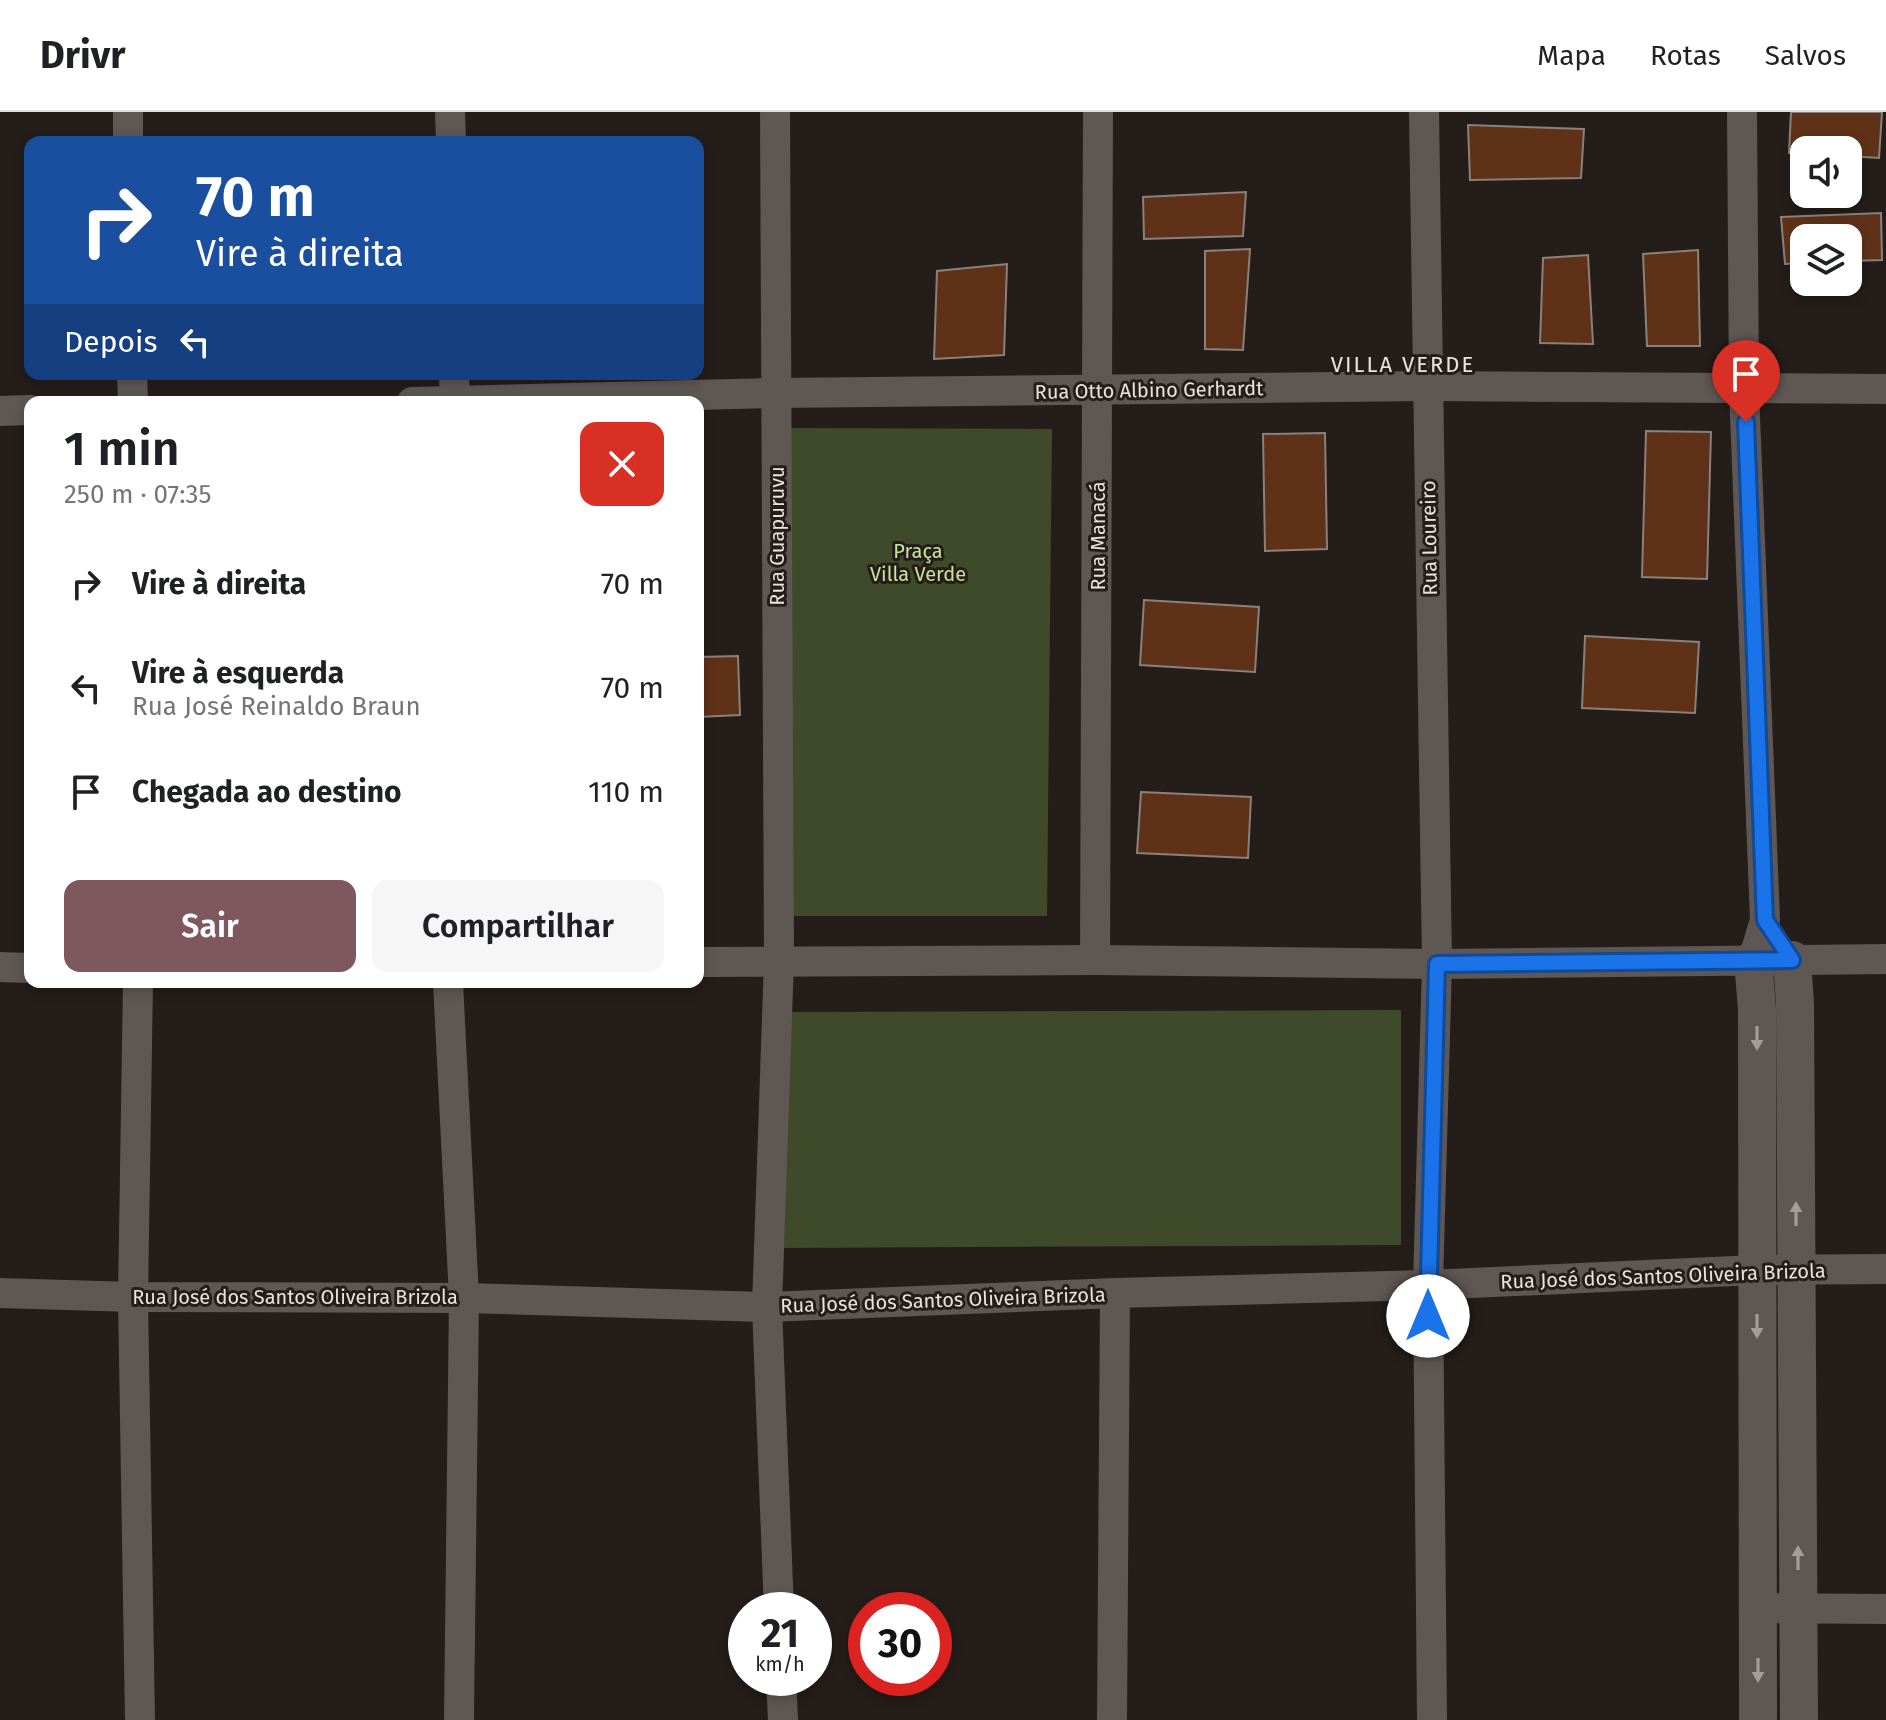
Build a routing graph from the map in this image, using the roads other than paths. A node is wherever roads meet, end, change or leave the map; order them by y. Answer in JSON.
{"nodes":[{"id":1,"x":128,"y":112,"type":"edge"},
{"id":2,"x":450,"y":112,"type":"edge"},
{"id":3,"x":775,"y":112,"type":"edge"},
{"id":4,"x":1098,"y":112,"type":"edge"},
{"id":5,"x":1424,"y":112,"type":"edge"},
{"id":6,"x":1742,"y":112,"type":"edge"},
{"id":7,"x":128,"y":136,"type":"edge"},
{"id":8,"x":451,"y":136,"type":"edge"},
{"id":9,"x":1427,"y":386,"type":"junction"},
{"id":10,"x":1886,"y":389,"type":"edge"},
{"id":11,"x":1099,"y":390,"type":"junction"},
{"id":12,"x":1744,"y":390,"type":"junction"},
{"id":13,"x":776,"y":393,"type":"junction"},
{"id":14,"x":669,"y":396,"type":"edge"},
{"id":15,"x":24,"y":410,"type":"edge"},
{"id":16,"x":0,"y":411,"type":"edge"},
{"id":17,"x":1765,"y":920,"type":"junction"},
{"id":18,"x":1886,"y":959,"type":"edge"},
{"id":19,"x":779,"y":960,"type":"junction"},
{"id":20,"x":1095,"y":960,"type":"junction"},
{"id":21,"x":1753,"y":960,"type":"junction"},
{"id":22,"x":1792,"y":960,"type":"junction"},
{"id":23,"x":704,"y":962,"type":"edge"},
{"id":24,"x":1437,"y":964,"type":"junction"},
{"id":25,"x":0,"y":967,"type":"edge"},
{"id":26,"x":24,"y":968,"type":"edge"},
{"id":27,"x":138,"y":988,"type":"edge"},
{"id":28,"x":448,"y":988,"type":"edge"},
{"id":29,"x":1886,"y":1269,"type":"edge"},
{"id":30,"x":1757,"y":1270,"type":"junction"},
{"id":31,"x":1796,"y":1270,"type":"junction"},
{"id":32,"x":1428,"y":1285,"type":"junction"},
{"id":33,"x":0,"y":1293,"type":"edge"},
{"id":34,"x":1115,"y":1293,"type":"junction"},
{"id":35,"x":133,"y":1297,"type":"junction"},
{"id":36,"x":464,"y":1298,"type":"junction"},
{"id":37,"x":767,"y":1307,"type":"junction"},
{"id":38,"x":778,"y":1592,"type":"edge"},
{"id":39,"x":1757,"y":1608,"type":"junction"},
{"id":40,"x":1798,"y":1608,"type":"junction"},
{"id":41,"x":1886,"y":1609,"type":"edge"},
{"id":42,"x":782,"y":1696,"type":"edge"},
{"id":43,"x":140,"y":1720,"type":"edge"},
{"id":44,"x":459,"y":1720,"type":"edge"},
{"id":45,"x":783,"y":1720,"type":"edge"},
{"id":46,"x":1112,"y":1720,"type":"edge"},
{"id":47,"x":1432,"y":1720,"type":"edge"},
{"id":48,"x":1758,"y":1720,"type":"edge"},
{"id":49,"x":1799,"y":1720,"type":"edge"}],
"edges":[{"from":1,"to":7,"type":"street"},
{"from":2,"to":8,"type":"street"},
{"from":3,"to":13,"type":"street","name":"Rua Guapuruvu"},
{"from":4,"to":11,"type":"street","name":"Rua Manacá"},
{"from":5,"to":9,"type":"street","name":"Rua Loureiro"},
{"from":6,"to":12,"type":"street"},
{"from":9,"to":11,"type":"street","name":"Rua Otto Albino Gerhardt"},
{"from":9,"to":12,"type":"street","name":"Rua Otto Albino Gerhardt"},
{"from":9,"to":24,"type":"street","name":"Rua Loureiro"},
{"from":10,"to":12,"type":"street","name":"Rua Otto Albino Gerhardt"},
{"from":11,"to":13,"type":"street","name":"Rua Otto Albino Gerhardt"},
{"from":11,"to":20,"type":"street","name":"Rua Manacá"},
{"from":12,"to":17,"type":"street"},
{"from":13,"to":14,"type":"street","name":"Rua Otto Albino Gerhardt"},
{"from":13,"to":19,"type":"street","name":"Rua Guapuruvu"},
{"from":15,"to":16,"type":"street"},
{"from":17,"to":21,"type":"street"},
{"from":17,"to":22,"type":"street"},
{"from":18,"to":22,"type":"street"},
{"from":19,"to":20,"type":"street"},
{"from":19,"to":23,"type":"street"},
{"from":19,"to":37,"type":"street","name":"Rua Guapuruvu"},
{"from":20,"to":24,"type":"street"},
{"from":21,"to":22,"type":"street"},
{"from":21,"to":24,"type":"street"},
{"from":21,"to":30,"type":"street","one_way":true},
{"from":31,"to":22,"type":"street","one_way":true},
{"from":24,"to":32,"type":"street","name":"Rua Loureiro"},
{"from":25,"to":26,"type":"street"},
{"from":27,"to":35,"type":"street"},
{"from":28,"to":36,"type":"street"},
{"from":29,"to":31,"type":"street","name":"Rua José dos Santos Oliveira Brizola"},
{"from":30,"to":31,"type":"street","name":"Rua José dos Santos Oliveira Brizola"},
{"from":30,"to":32,"type":"street","name":"Rua José dos Santos Oliveira Brizola"},
{"from":30,"to":39,"type":"street","one_way":true},
{"from":40,"to":31,"type":"street","one_way":true},
{"from":32,"to":34,"type":"street","name":"Rua José dos Santos Oliveira Brizola"},
{"from":32,"to":47,"type":"street","name":"Rua Loureiro"},
{"from":33,"to":35,"type":"street","name":"Rua José dos Santos Oliveira Brizola"},
{"from":34,"to":37,"type":"street","name":"Rua José dos Santos Oliveira Brizola"},
{"from":34,"to":46,"type":"street"},
{"from":35,"to":36,"type":"street","name":"Rua José dos Santos Oliveira Brizola"},
{"from":35,"to":43,"type":"street"},
{"from":36,"to":37,"type":"street","name":"Rua José dos Santos Oliveira Brizola"},
{"from":36,"to":44,"type":"street"},
{"from":37,"to":38,"type":"street","name":"Rua Guapuruvu"},
{"from":39,"to":40,"type":"street"},
{"from":39,"to":48,"type":"street","one_way":true},
{"from":40,"to":41,"type":"street"},
{"from":40,"to":49,"type":"street"},
{"from":42,"to":45,"type":"street"}]}
